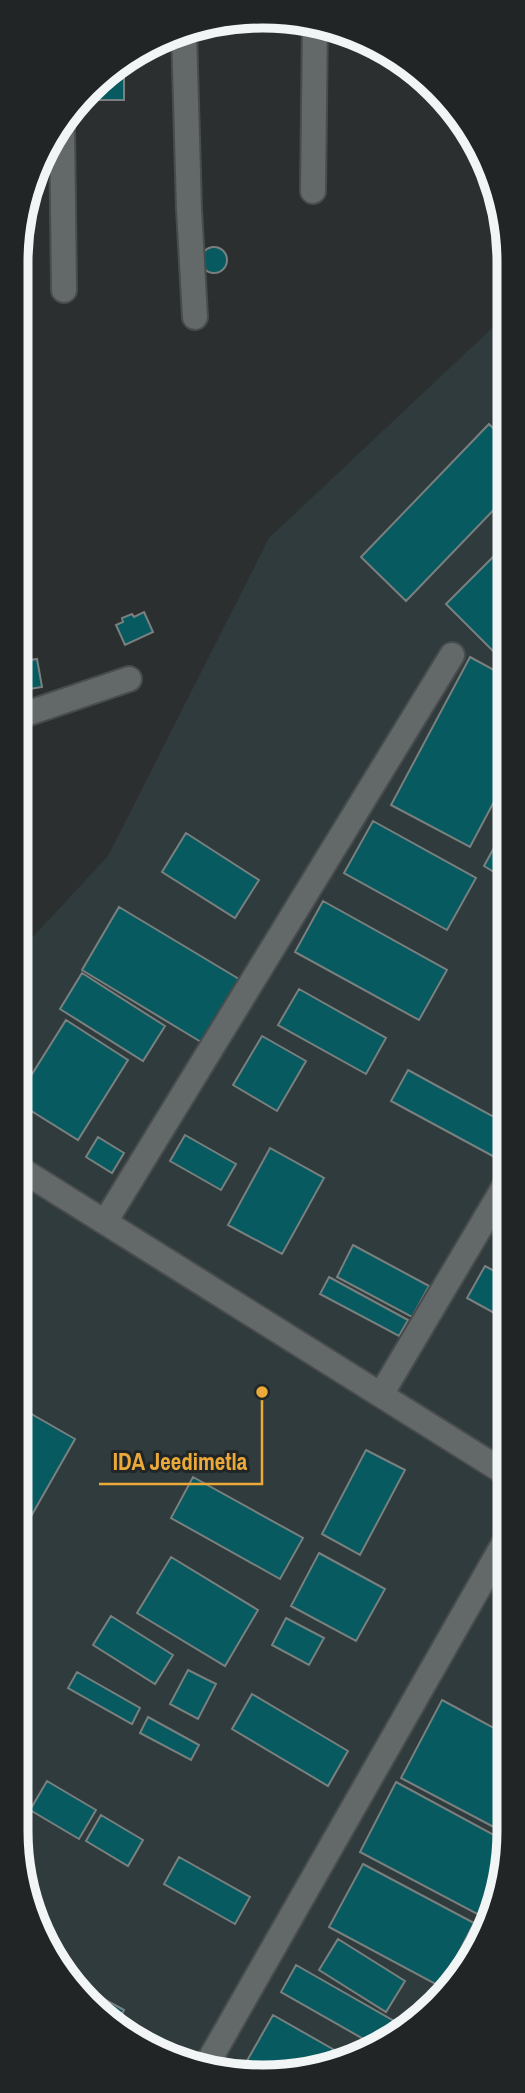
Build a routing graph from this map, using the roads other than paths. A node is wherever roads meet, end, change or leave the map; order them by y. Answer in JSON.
{"nodes":[{"id":1,"x":315,"y":35,"type":"edge"},
{"id":2,"x":184,"y":41,"type":"edge"},
{"id":3,"x":62,"y":140,"type":"edge"},
{"id":4,"x":313,"y":191,"type":"dead end"},
{"id":5,"x":64,"y":290,"type":"dead end"},
{"id":6,"x":195,"y":317,"type":"dead end"},
{"id":7,"x":452,"y":655,"type":"dead end"},
{"id":8,"x":129,"y":679,"type":"dead end"},
{"id":9,"x":28,"y":712,"type":"edge"},
{"id":10,"x":29,"y":1174,"type":"edge"},
{"id":11,"x":497,"y":1199,"type":"edge"},
{"id":12,"x":105,"y":1222,"type":"junction"},
{"id":13,"x":382,"y":1393,"type":"junction"},
{"id":14,"x":497,"y":1468,"type":"edge"},
{"id":15,"x":497,"y":1556,"type":"edge"},
{"id":16,"x":210,"y":2059,"type":"edge"}],
"edges":[{"from":1,"to":4,"type":"street"},
{"from":2,"to":6,"type":"street"},
{"from":3,"to":5,"type":"street"},
{"from":7,"to":12,"type":"street"},
{"from":8,"to":9,"type":"street"},
{"from":10,"to":12,"type":"street"},
{"from":11,"to":13,"type":"street"},
{"from":12,"to":13,"type":"street"},
{"from":13,"to":14,"type":"street"},
{"from":15,"to":16,"type":"street"}]}
